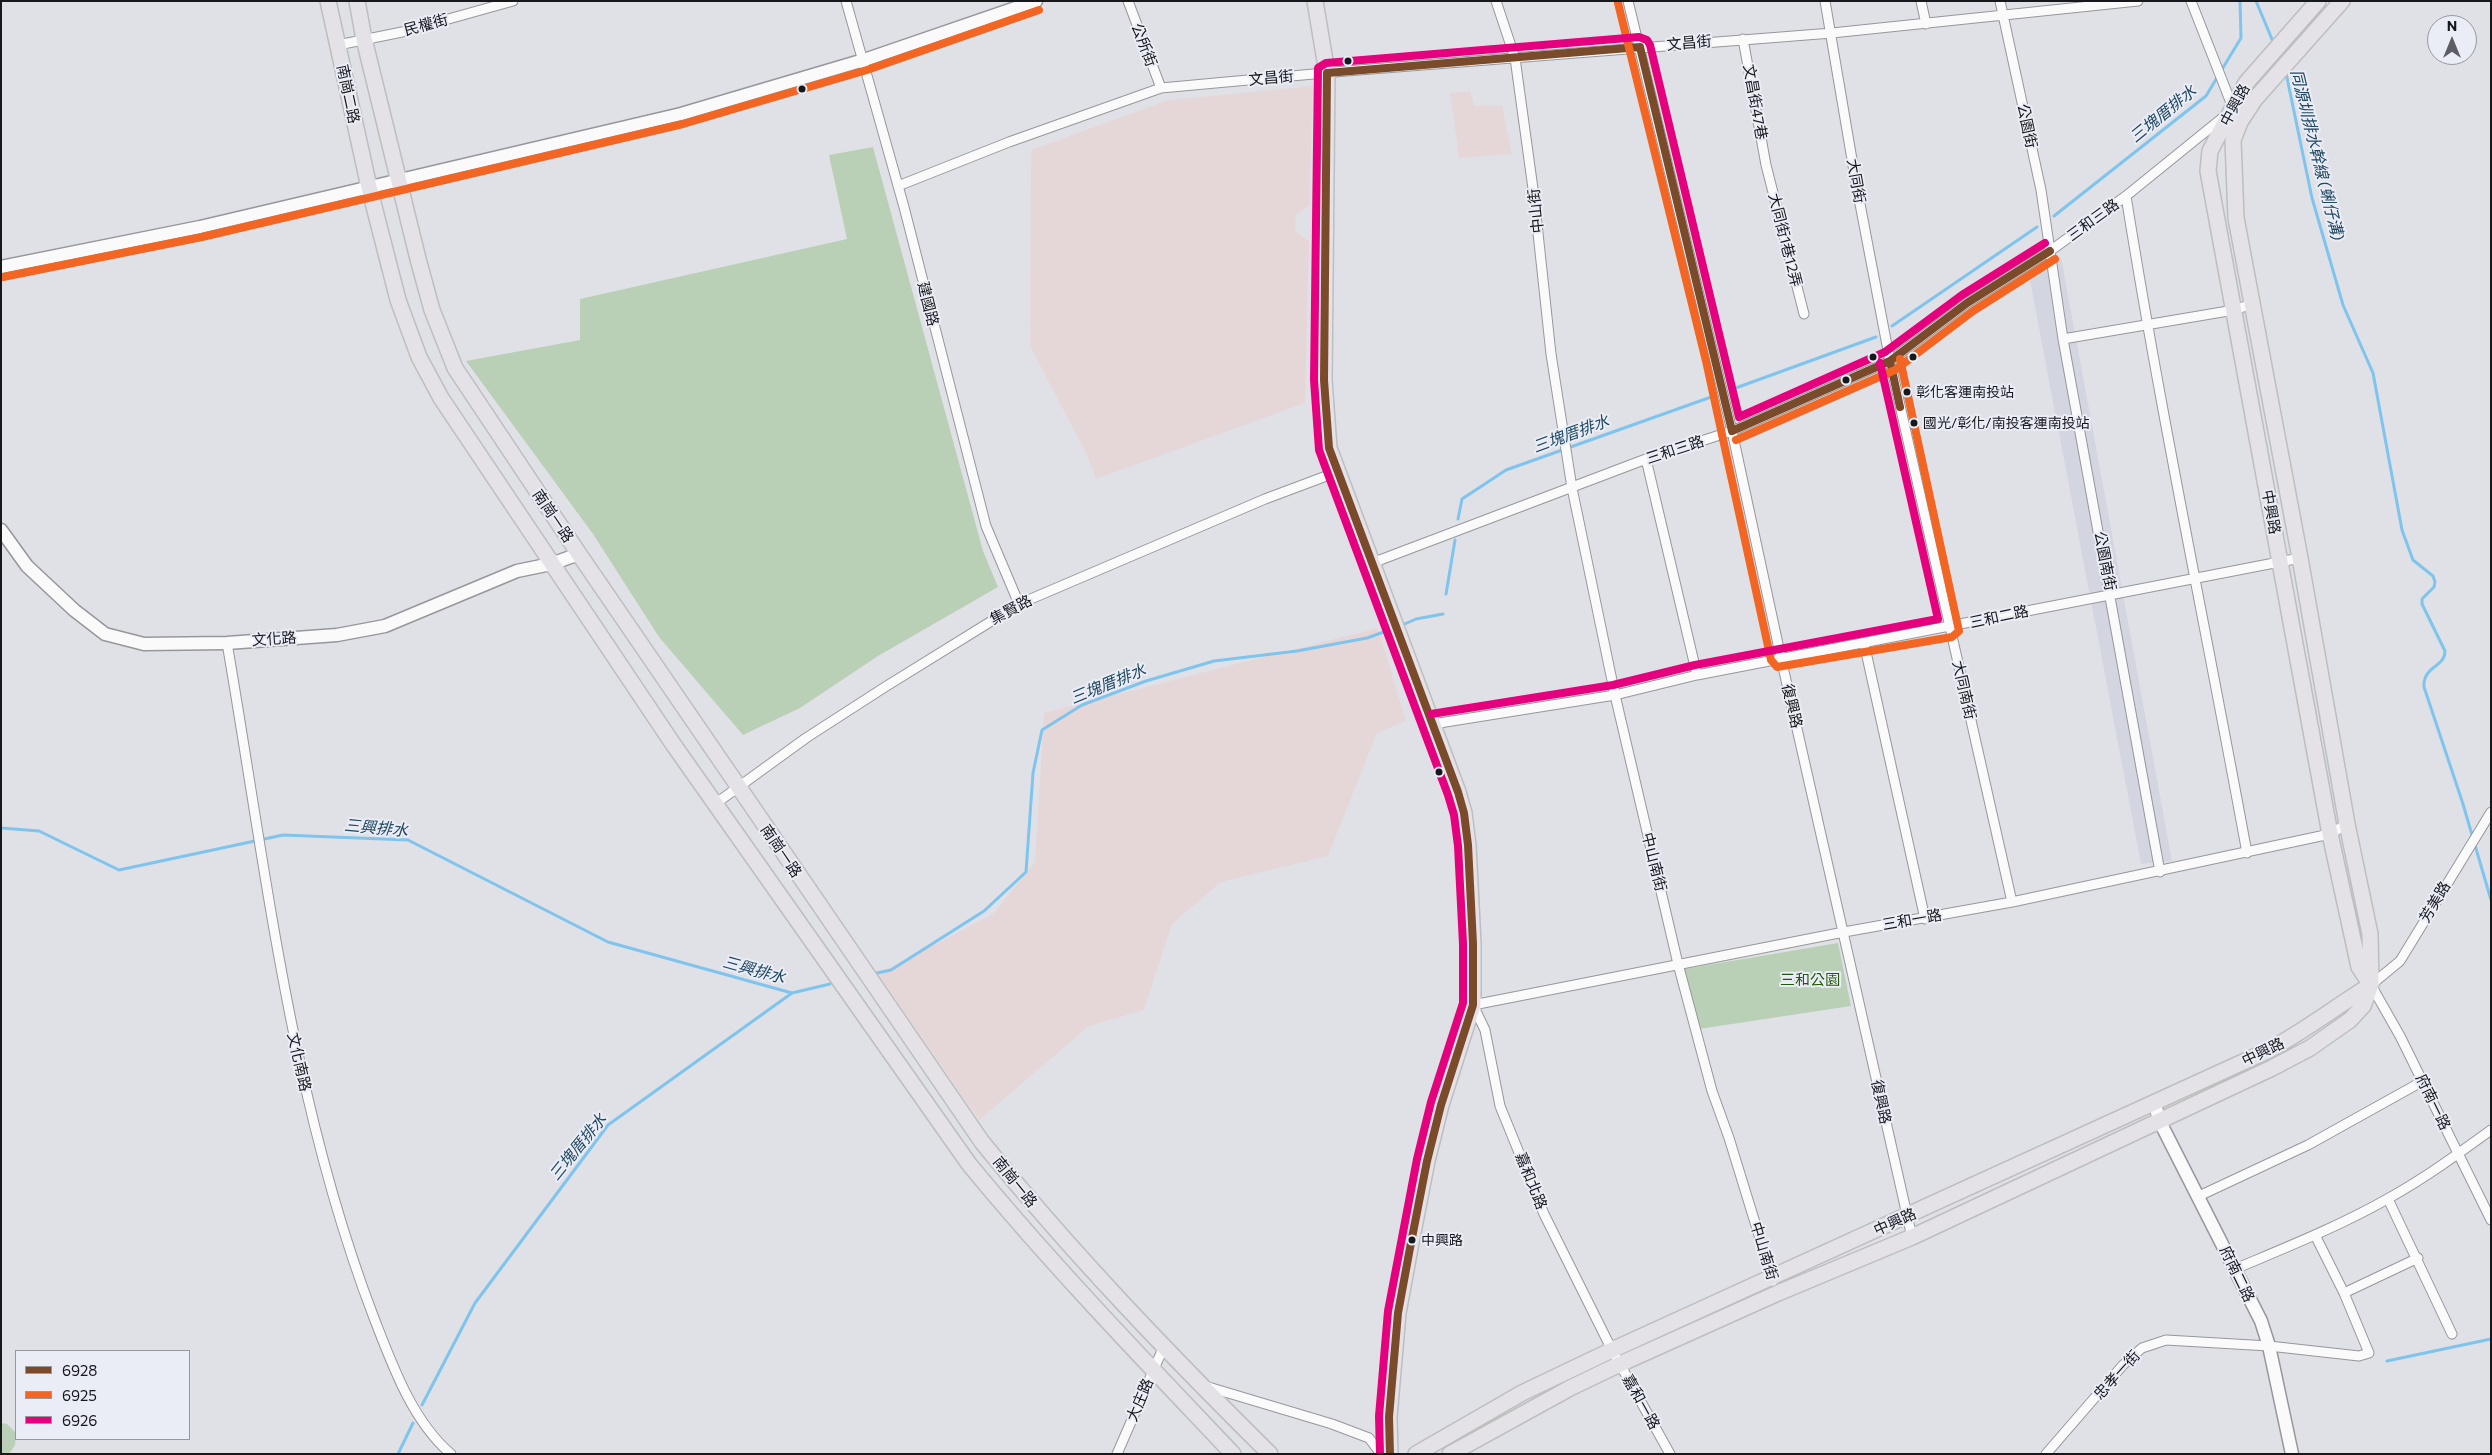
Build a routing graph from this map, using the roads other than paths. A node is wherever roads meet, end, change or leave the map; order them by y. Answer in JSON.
{"nodes":[{"id":1,"x":328,"y":1,"type":"edge"},
{"id":2,"x":357,"y":1,"type":"edge"},
{"id":3,"x":513,"y":1,"type":"edge"},
{"id":4,"x":846,"y":1,"type":"edge"},
{"id":5,"x":1036,"y":1,"type":"edge"},
{"id":6,"x":1128,"y":1,"type":"edge"},
{"id":7,"x":1315,"y":1,"type":"edge"},
{"id":8,"x":1496,"y":1,"type":"edge"},
{"id":9,"x":1628,"y":1,"type":"edge"},
{"id":10,"x":1825,"y":1,"type":"edge"},
{"id":11,"x":1921,"y":1,"type":"edge"},
{"id":12,"x":2000,"y":1,"type":"edge"},
{"id":13,"x":2138,"y":1,"type":"edge"},
{"id":14,"x":2191,"y":1,"type":"edge"},
{"id":15,"x":2318,"y":1,"type":"edge"},
{"id":16,"x":2342,"y":1,"type":"edge"},
{"id":17,"x":2003,"y":16,"type":"junction"},
{"id":18,"x":1926,"y":24,"type":"junction"},
{"id":19,"x":1832,"y":33,"type":"junction"},
{"id":20,"x":364,"y":39,"type":"junction"},
{"id":21,"x":1744,"y":39,"type":"junction"},
{"id":22,"x":338,"y":45,"type":"junction"},
{"id":23,"x":1640,"y":47,"type":"junction"},
{"id":24,"x":1514,"y":58,"type":"junction"},
{"id":25,"x":864,"y":60,"type":"junction"},
{"id":26,"x":1327,"y":73,"type":"junction"},
{"id":27,"x":1161,"y":88,"type":"junction"},
{"id":28,"x":2255,"y":99,"type":"junction"},
{"id":29,"x":2233,"y":109,"type":"junction"},
{"id":30,"x":2234,"y":140,"type":"junction"},
{"id":31,"x":1766,"y":166,"type":"joint"},
{"id":32,"x":399,"y":181,"type":"junction"},
{"id":33,"x":898,"y":186,"type":"junction"},
{"id":34,"x":369,"y":188,"type":"junction"},
{"id":35,"x":2126,"y":196,"type":"junction"},
{"id":36,"x":2236,"y":218,"type":"junction"},
{"id":37,"x":2216,"y":222,"type":"junction"},
{"id":38,"x":2050,"y":250,"type":"junction"},
{"id":39,"x":1,"y":266,"type":"edge"},
{"id":40,"x":2252,"y":304,"type":"junction"},
{"id":41,"x":2234,"y":310,"type":"junction"},
{"id":42,"x":1804,"y":314,"type":"dead end"},
{"id":43,"x":2146,"y":324,"type":"junction"},
{"id":44,"x":2063,"y":339,"type":"junction"},
{"id":45,"x":1890,"y":361,"type":"junction"},
{"id":46,"x":1563,"y":422,"type":"joint"},
{"id":47,"x":1732,"y":431,"type":"junction"},
{"id":48,"x":1646,"y":460,"type":"junction"},
{"id":49,"x":1337,"y":472,"type":"junction"},
{"id":50,"x":1572,"y":488,"type":"junction"},
{"id":51,"x":1,"y":530,"type":"edge"},
{"id":52,"x":579,"y":554,"type":"junction"},
{"id":53,"x":2300,"y":558,"type":"junction"},
{"id":54,"x":2280,"y":561,"type":"junction"},
{"id":55,"x":1372,"y":563,"type":"junction"},
{"id":56,"x":551,"y":564,"type":"junction"},
{"id":57,"x":2196,"y":577,"type":"junction"},
{"id":58,"x":2111,"y":593,"type":"junction"},
{"id":59,"x":1019,"y":604,"type":"junction"},
{"id":60,"x":1950,"y":627,"type":"junction"},
{"id":61,"x":227,"y":643,"type":"junction"},
{"id":62,"x":1864,"y":643,"type":"junction"},
{"id":63,"x":1781,"y":658,"type":"junction"},
{"id":64,"x":1697,"y":675,"type":"junction"},
{"id":65,"x":1615,"y":695,"type":"junction"},
{"id":66,"x":1433,"y":724,"type":"junction"},
{"id":67,"x":2332,"y":733,"type":"junction"},
{"id":68,"x":2313,"y":737,"type":"junction"},
{"id":69,"x":739,"y":787,"type":"junction"},
{"id":70,"x":715,"y":804,"type":"junction"},
{"id":71,"x":2491,"y":812,"type":"edge"},
{"id":72,"x":2347,"y":824,"type":"junction"},
{"id":73,"x":2330,"y":834,"type":"junction"},
{"id":74,"x":2247,"y":853,"type":"junction"},
{"id":75,"x":2160,"y":872,"type":"junction"},
{"id":76,"x":2012,"y":902,"type":"junction"},
{"id":77,"x":1925,"y":919,"type":"junction"},
{"id":78,"x":1844,"y":932,"type":"junction"},
{"id":79,"x":1678,"y":964,"type":"junction"},
{"id":80,"x":2371,"y":985,"type":"junction"},
{"id":81,"x":1474,"y":1005,"type":"junction"},
{"id":82,"x":2265,"y":1052,"type":"junction"},
{"id":83,"x":2272,"y":1068,"type":"junction"},
{"id":84,"x":2423,"y":1081,"type":"junction"},
{"id":85,"x":2154,"y":1104,"type":"junction"},
{"id":86,"x":2159,"y":1120,"type":"junction"},
{"id":87,"x":2491,"y":1130,"type":"edge"},
{"id":88,"x":2458,"y":1154,"type":"junction"},
{"id":89,"x":2199,"y":1196,"type":"junction"},
{"id":90,"x":2388,"y":1198,"type":"junction"},
{"id":91,"x":1906,"y":1216,"type":"junction"},
{"id":92,"x":2491,"y":1220,"type":"edge"},
{"id":93,"x":2315,"y":1235,"type":"junction"},
{"id":94,"x":1912,"y":1237,"type":"junction"},
{"id":95,"x":2418,"y":1258,"type":"junction"},
{"id":96,"x":2235,"y":1269,"type":"junction"},
{"id":97,"x":1772,"y":1277,"type":"junction"},
{"id":98,"x":1778,"y":1293,"type":"junction"},
{"id":99,"x":2344,"y":1294,"type":"junction"},
{"id":100,"x":2452,"y":1334,"type":"dead end"},
{"id":101,"x":1164,"y":1346,"type":"junction"},
{"id":102,"x":2269,"y":1346,"type":"junction"},
{"id":103,"x":1612,"y":1350,"type":"junction"},
{"id":104,"x":1620,"y":1364,"type":"junction"},
{"id":105,"x":1153,"y":1370,"type":"junction"},
{"id":106,"x":1201,"y":1385,"type":"junction"},
{"id":107,"x":451,"y":1454,"type":"edge"},
{"id":108,"x":1117,"y":1454,"type":"edge"},
{"id":109,"x":1233,"y":1454,"type":"edge"},
{"id":110,"x":1270,"y":1454,"type":"edge"},
{"id":111,"x":1381,"y":1454,"type":"edge"},
{"id":112,"x":1390,"y":1454,"type":"edge"},
{"id":113,"x":1416,"y":1454,"type":"edge"},
{"id":114,"x":1450,"y":1454,"type":"edge"},
{"id":115,"x":1670,"y":1454,"type":"edge"},
{"id":116,"x":2046,"y":1454,"type":"edge"},
{"id":117,"x":2292,"y":1454,"type":"edge"}],
"edges":[{"from":1,"to":22,"type":"main road","name":"南崗二路"},
{"from":2,"to":20,"type":"main road","name":"南崗二路"},
{"from":3,"to":20,"type":"street","name":"民權街"},
{"from":4,"to":25,"type":"street","name":"建國路"},
{"from":5,"to":25,"type":"main road"},
{"from":6,"to":27,"type":"street","name":"公所街"},
{"from":7,"to":26,"type":"main road"},
{"from":8,"to":24,"type":"street","name":"中山街"},
{"from":9,"to":23,"type":"street","name":"復興路"},
{"from":10,"to":19,"type":"street","name":"大同街"},
{"from":11,"to":18,"type":"street"},
{"from":12,"to":17,"type":"street","name":"公園街"},
{"from":13,"to":17,"type":"street","name":"文昌街"},
{"from":14,"to":29,"type":"street"},
{"from":15,"to":29,"type":"main road","name":"中興路"},
{"from":16,"to":28,"type":"main road","name":"中興路"},
{"from":17,"to":18,"type":"street","name":"文昌街"},
{"from":17,"to":38,"type":"street","name":"公園街"},
{"from":18,"to":19,"type":"street","name":"文昌街"},
{"from":19,"to":21,"type":"street","name":"文昌街"},
{"from":19,"to":45,"type":"street","name":"大同街"},
{"from":20,"to":22,"type":"street","name":"民權街"},
{"from":20,"to":32,"type":"main road","name":"南崗二路"},
{"from":21,"to":23,"type":"street","name":"文昌街"},
{"from":21,"to":31,"type":"street","name":"文昌街47巷"},
{"from":22,"to":34,"type":"main road","name":"南崗二路"},
{"from":23,"to":24,"type":"street","name":"文昌街"},
{"from":23,"to":47,"type":"street","name":"復興路"},
{"from":24,"to":26,"type":"street","name":"文昌街"},
{"from":24,"to":46,"type":"street","name":"中山街"},
{"from":25,"to":32,"type":"main road"},
{"from":25,"to":33,"type":"street","name":"建國路"},
{"from":26,"to":27,"type":"street","name":"文昌街"},
{"from":26,"to":49,"type":"main road"},
{"from":27,"to":33,"type":"street","name":"文昌街"},
{"from":28,"to":29,"type":"street","name":"三和三路"},
{"from":28,"to":30,"type":"main road","name":"中興路"},
{"from":29,"to":30,"type":"street"},
{"from":29,"to":35,"type":"street","name":"三和三路"},
{"from":29,"to":37,"type":"main road","name":"中興路"},
{"from":30,"to":36,"type":"main road","name":"中興路"},
{"from":31,"to":42,"type":"street","name":"大同街1巷12弄"},
{"from":32,"to":34,"type":"main road"},
{"from":32,"to":52,"type":"main road","name":"南崗一路"},
{"from":33,"to":59,"type":"street","name":"建國路"},
{"from":34,"to":39,"type":"main road"},
{"from":34,"to":56,"type":"main road","name":"南崗一路"},
{"from":35,"to":38,"type":"street","name":"三和三路"},
{"from":35,"to":43,"type":"street"},
{"from":36,"to":37,"type":"main road"},
{"from":36,"to":40,"type":"main road","name":"中興路"},
{"from":37,"to":41,"type":"main road","name":"中興路"},
{"from":38,"to":44,"type":"street","name":"公園南街"},
{"from":38,"to":45,"type":"street","name":"三和三路"},
{"from":40,"to":41,"type":"street"},
{"from":40,"to":53,"type":"main road","name":"中興路"},
{"from":41,"to":43,"type":"street"},
{"from":41,"to":54,"type":"main road","name":"中興路"},
{"from":43,"to":44,"type":"street"},
{"from":43,"to":57,"type":"street"},
{"from":44,"to":58,"type":"street","name":"公園南街"},
{"from":45,"to":47,"type":"street","name":"三和三路"},
{"from":45,"to":60,"type":"street","name":"大同南街"},
{"from":46,"to":50,"type":"street","name":"中山南街"},
{"from":47,"to":48,"type":"street","name":"三和三路"},
{"from":47,"to":63,"type":"street","name":"復興路"},
{"from":48,"to":50,"type":"street","name":"三和三路"},
{"from":48,"to":64,"type":"street"},
{"from":49,"to":55,"type":"main road"},
{"from":49,"to":59,"type":"street","name":"集賢路"},
{"from":50,"to":55,"type":"street","name":"三和三路"},
{"from":50,"to":65,"type":"street","name":"中山南街"},
{"from":51,"to":61,"type":"main road","name":"文化路"},
{"from":52,"to":56,"type":"main road","name":"文化路"},
{"from":52,"to":69,"type":"main road","name":"南崗一路"},
{"from":53,"to":54,"type":"street","name":"三和二路"},
{"from":53,"to":67,"type":"main road","name":"中興路"},
{"from":54,"to":57,"type":"street","name":"三和二路"},
{"from":54,"to":68,"type":"main road","name":"中興路"},
{"from":55,"to":66,"type":"main road"},
{"from":56,"to":61,"type":"main road","name":"文化路"},
{"from":56,"to":70,"type":"main road","name":"南崗一路"},
{"from":57,"to":58,"type":"street","name":"三和二路"},
{"from":57,"to":74,"type":"street"},
{"from":58,"to":60,"type":"street","name":"三和二路"},
{"from":58,"to":75,"type":"street","name":"公園南街"},
{"from":59,"to":69,"type":"street","name":"集賢路"},
{"from":60,"to":62,"type":"street","name":"三和二路"},
{"from":60,"to":76,"type":"street","name":"大同南街"},
{"from":61,"to":107,"type":"street","name":"文化南路"},
{"from":62,"to":63,"type":"street","name":"三和二路"},
{"from":62,"to":77,"type":"street"},
{"from":63,"to":64,"type":"street","name":"三和二路"},
{"from":63,"to":78,"type":"street","name":"復興路"},
{"from":64,"to":65,"type":"street","name":"三和二路"},
{"from":65,"to":66,"type":"street","name":"三和二路"},
{"from":65,"to":79,"type":"street","name":"中山南街"},
{"from":66,"to":81,"type":"main road"},
{"from":67,"to":68,"type":"main road"},
{"from":67,"to":72,"type":"main road","name":"中興路"},
{"from":68,"to":73,"type":"main road","name":"中興路"},
{"from":69,"to":70,"type":"street","name":"集賢路"},
{"from":69,"to":101,"type":"main road","name":"南崗一路"},
{"from":70,"to":105,"type":"main road","name":"南崗一路"},
{"from":71,"to":80,"type":"street","name":"芳美路"},
{"from":72,"to":73,"type":"street","name":"三和一路"},
{"from":72,"to":80,"type":"main road","name":"中興路"},
{"from":73,"to":74,"type":"street","name":"三和一路"},
{"from":73,"to":80,"type":"main road","name":"中興路"},
{"from":74,"to":75,"type":"street","name":"三和一路"},
{"from":75,"to":76,"type":"street","name":"三和一路"},
{"from":76,"to":77,"type":"street","name":"三和一路"},
{"from":77,"to":78,"type":"street","name":"三和一路"},
{"from":78,"to":79,"type":"street","name":"三和一路"},
{"from":78,"to":91,"type":"street","name":"復興路"},
{"from":79,"to":81,"type":"street","name":"三和一路"},
{"from":79,"to":97,"type":"street","name":"中山南街"},
{"from":80,"to":82,"type":"main road","name":"中興路"},
{"from":80,"to":83,"type":"main road","name":"中興路"},
{"from":80,"to":84,"type":"street","name":"府南一路"},
{"from":81,"to":103,"type":"street","name":"嘉和北路"},
{"from":81,"to":112,"type":"main road"},
{"from":82,"to":83,"type":"main road"},
{"from":82,"to":85,"type":"main road","name":"中興路"},
{"from":83,"to":86,"type":"main road","name":"中興路"},
{"from":84,"to":88,"type":"street","name":"府南一路"},
{"from":84,"to":89,"type":"street"},
{"from":85,"to":86,"type":"main road","name":"府南二路"},
{"from":85,"to":91,"type":"main road","name":"中興路"},
{"from":86,"to":89,"type":"main road","name":"府南二路"},
{"from":86,"to":94,"type":"main road","name":"中興路"},
{"from":87,"to":88,"type":"street"},
{"from":88,"to":90,"type":"street"},
{"from":88,"to":92,"type":"street","name":"府南一路"},
{"from":89,"to":96,"type":"main road","name":"府南二路"},
{"from":90,"to":93,"type":"street"},
{"from":90,"to":95,"type":"street"},
{"from":91,"to":94,"type":"street","name":"復興路"},
{"from":91,"to":97,"type":"main road","name":"中興路"},
{"from":93,"to":96,"type":"street"},
{"from":93,"to":99,"type":"street"},
{"from":94,"to":98,"type":"main road","name":"中興路"},
{"from":95,"to":99,"type":"street"},
{"from":95,"to":100,"type":"street"},
{"from":96,"to":102,"type":"main road","name":"府南二路"},
{"from":97,"to":98,"type":"street","name":"中山南街"},
{"from":97,"to":103,"type":"main road","name":"中興路"},
{"from":98,"to":104,"type":"main road","name":"中興路"},
{"from":99,"to":102,"type":"street","name":"忠孝一街"},
{"from":101,"to":105,"type":"street","name":"大庄路"},
{"from":101,"to":106,"type":"main road","name":"南崗一路"},
{"from":102,"to":116,"type":"street","name":"忠孝一街"},
{"from":102,"to":117,"type":"main road","name":"府南二路"},
{"from":103,"to":104,"type":"street","name":"嘉和一路"},
{"from":103,"to":113,"type":"main road","name":"中興路"},
{"from":104,"to":114,"type":"main road","name":"中興路"},
{"from":104,"to":115,"type":"street","name":"嘉和一路"},
{"from":105,"to":108,"type":"street","name":"大庄路"},
{"from":105,"to":109,"type":"main road","name":"南崗一路"},
{"from":106,"to":110,"type":"main road","name":"南崗一路"},
{"from":106,"to":111,"type":"street"}]}
